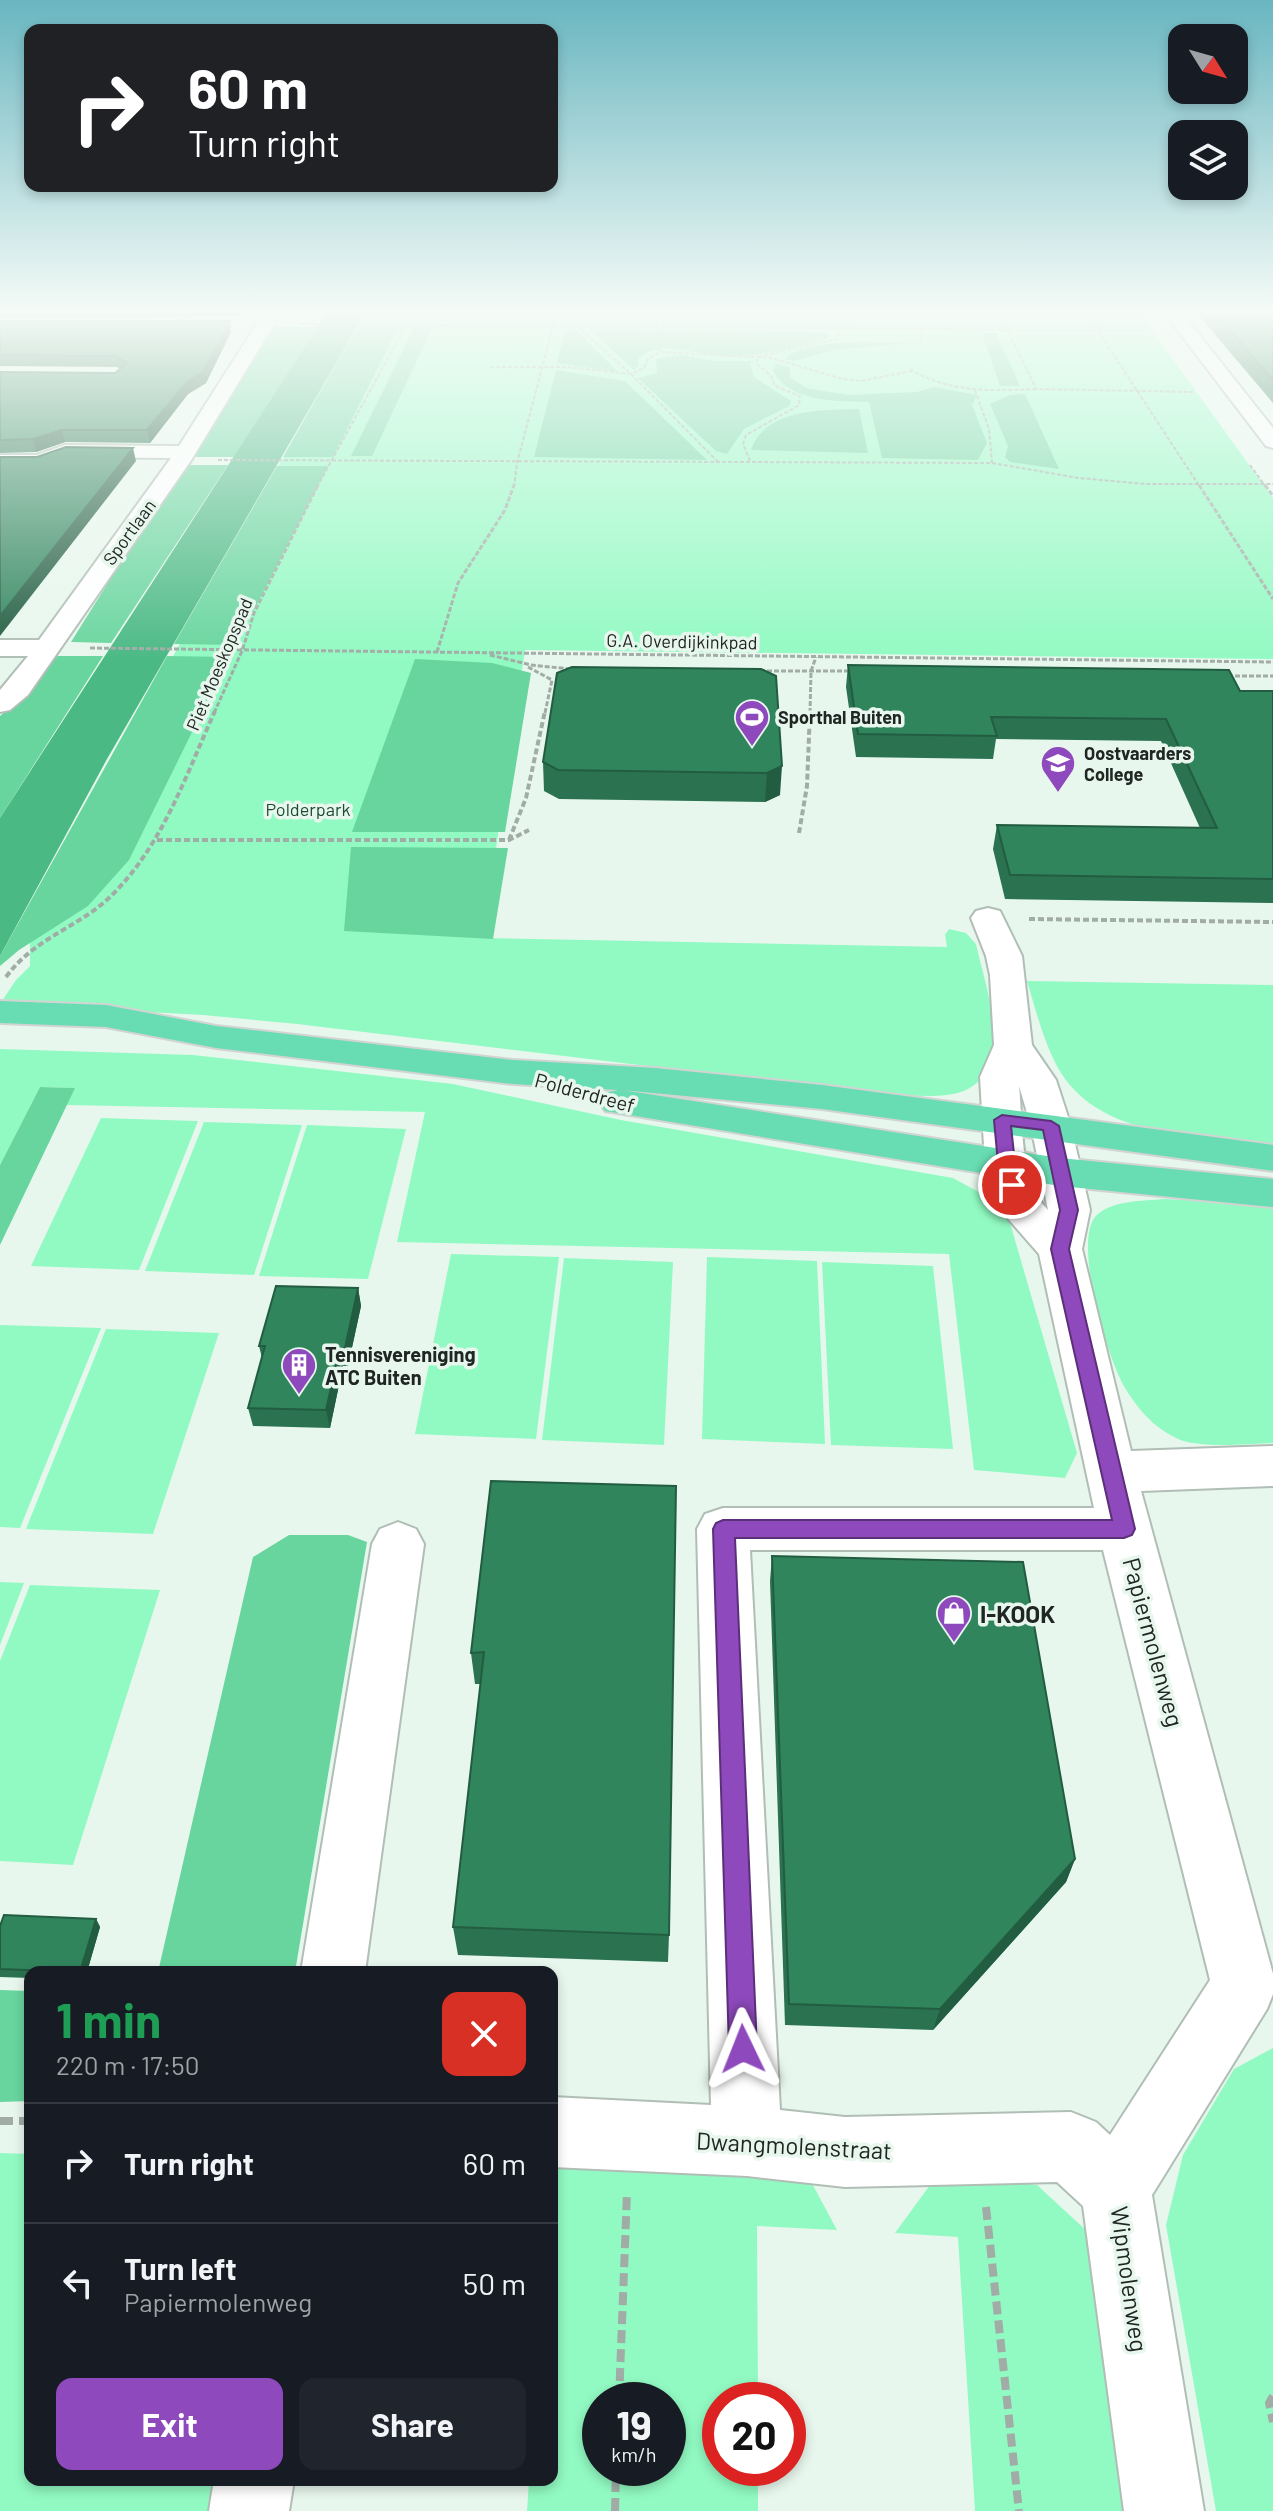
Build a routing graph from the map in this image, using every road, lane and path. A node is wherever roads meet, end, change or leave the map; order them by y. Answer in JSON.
{"nodes":[{"id":1,"x":200,"y":428,"type":"edge"},
{"id":2,"x":348,"y":428,"type":"edge"},
{"id":3,"x":526,"y":428,"type":"edge"},
{"id":4,"x":685,"y":428,"type":"edge"},
{"id":5,"x":758,"y":428,"type":"edge"},
{"id":6,"x":989,"y":428,"type":"edge"},
{"id":7,"x":1160,"y":428,"type":"edge"},
{"id":8,"x":0,"y":442,"type":"edge"},
{"id":9,"x":65,"y":451,"type":"junction"},
{"id":10,"x":185,"y":452,"type":"junction"},
{"id":11,"x":222,"y":460,"type":"dead end"},
{"id":12,"x":0,"y":461,"type":"edge"},
{"id":13,"x":330,"y":461,"type":"junction"},
{"id":14,"x":750,"y":461,"type":"junction"},
{"id":15,"x":517,"y":463,"type":"junction"},
{"id":16,"x":719,"y":463,"type":"junction"},
{"id":17,"x":992,"y":463,"type":"junction"},
{"id":18,"x":1273,"y":484,"type":"edge"},
{"id":19,"x":1197,"y":485,"type":"junction"},
{"id":20,"x":1273,"y":599,"type":"edge"},
{"id":21,"x":0,"y":648,"type":"edge"},
{"id":22,"x":46,"y":648,"type":"junction"},
{"id":23,"x":90,"y":648,"type":"dead end"},
{"id":24,"x":242,"y":651,"type":"junction"},
{"id":25,"x":469,"y":651,"type":"junction"},
{"id":26,"x":437,"y":652,"type":"junction"},
{"id":27,"x":816,"y":657,"type":"junction"},
{"id":28,"x":512,"y":661,"type":"junction"},
{"id":29,"x":1273,"y":662,"type":"edge"},
{"id":30,"x":578,"y":669,"type":"edge"},
{"id":31,"x":749,"y":670,"type":"edge"},
{"id":32,"x":811,"y":671,"type":"junction"},
{"id":33,"x":859,"y":672,"type":"edge"},
{"id":34,"x":1225,"y":676,"type":"edge"},
{"id":35,"x":1273,"y":676,"type":"edge"},
{"id":36,"x":0,"y":704,"type":"edge"},
{"id":37,"x":529,"y":830,"type":"dead end"},
{"id":38,"x":799,"y":833,"type":"dead end"},
{"id":39,"x":157,"y":840,"type":"junction"},
{"id":40,"x":509,"y":840,"type":"junction"},
{"id":41,"x":988,"y":918,"type":"joint"},
{"id":42,"x":1273,"y":922,"type":"edge"},
{"id":43,"x":0,"y":985,"type":"edge"},
{"id":44,"x":5,"y":1033,"type":"edge"},
{"id":45,"x":216,"y":1037,"type":"junction"},
{"id":46,"x":1013,"y":1045,"type":"junction"},
{"id":47,"x":513,"y":1072,"type":"junction"},
{"id":48,"x":1002,"y":1120,"type":"junction"},
{"id":49,"x":1051,"y":1126,"type":"junction"},
{"id":50,"x":1273,"y":1158,"type":"edge"},
{"id":51,"x":1006,"y":1163,"type":"junction"},
{"id":52,"x":1060,"y":1172,"type":"junction"},
{"id":53,"x":1273,"y":1193,"type":"edge"},
{"id":54,"x":1060,"y":1249,"type":"junction"},
{"id":55,"x":1273,"y":1466,"type":"edge"},
{"id":56,"x":1112,"y":1472,"type":"junction"},
{"id":57,"x":1124,"y":1529,"type":"junction"},
{"id":58,"x":398,"y":1544,"type":"dead end"},
{"id":59,"x":334,"y":1966,"type":"edge"},
{"id":60,"x":1258,"y":1986,"type":"edge"},
{"id":61,"x":0,"y":2121,"type":"edge"},
{"id":62,"x":24,"y":2121,"type":"edge"},
{"id":63,"x":558,"y":2132,"type":"edge"},
{"id":64,"x":629,"y":2136,"type":"junction"},
{"id":65,"x":747,"y":2141,"type":"junction"},
{"id":66,"x":980,"y":2150,"type":"junction"},
{"id":67,"x":1116,"y":2189,"type":"junction"},
{"id":68,"x":620,"y":2382,"type":"edge"},
{"id":69,"x":1273,"y":2396,"type":"edge"},
{"id":70,"x":1273,"y":2422,"type":"edge"},
{"id":71,"x":253,"y":2486,"type":"edge"},
{"id":72,"x":616,"y":2486,"type":"edge"},
{"id":73,"x":249,"y":2511,"type":"edge"},
{"id":74,"x":615,"y":2511,"type":"edge"},
{"id":75,"x":1019,"y":2511,"type":"edge"},
{"id":76,"x":1164,"y":2511,"type":"edge"}],
"edges":[{"from":1,"to":10,"type":"street","name":"Sportlaan"},
{"from":2,"to":13,"type":"path","name":"Piet Moeskopspad"},
{"from":3,"to":15,"type":"path"},
{"from":4,"to":16,"type":"path"},
{"from":5,"to":14,"type":"path"},
{"from":6,"to":17,"type":"path"},
{"from":7,"to":19,"type":"path"},
{"from":8,"to":9,"type":"street"},
{"from":9,"to":10,"type":"street"},
{"from":9,"to":12,"type":"street"},
{"from":10,"to":22,"type":"street","name":"Sportlaan"},
{"from":11,"to":13,"type":"path"},
{"from":13,"to":15,"type":"path"},
{"from":13,"to":24,"type":"path","name":"Piet Moeskopspad"},
{"from":14,"to":16,"type":"path"},
{"from":14,"to":17,"type":"path"},
{"from":15,"to":16,"type":"path"},
{"from":15,"to":26,"type":"path"},
{"from":17,"to":19,"type":"path"},
{"from":18,"to":19,"type":"path"},
{"from":19,"to":20,"type":"path"},
{"from":21,"to":22,"type":"street"},
{"from":22,"to":36,"type":"street","name":"Sportlaan"},
{"from":23,"to":24,"type":"path","name":"G.A. Overdijkinkpad"},
{"from":24,"to":26,"type":"path","name":"G.A. Overdijkinkpad"},
{"from":24,"to":39,"type":"path","name":"Piet Moeskopspad"},
{"from":25,"to":26,"type":"path","name":"G.A. Overdijkinkpad"},
{"from":25,"to":27,"type":"path","name":"G.A. Overdijkinkpad"},
{"from":25,"to":28,"type":"path"},
{"from":27,"to":29,"type":"path","name":"G.A. Overdijkinkpad"},
{"from":27,"to":32,"type":"path"},
{"from":28,"to":30,"type":"path"},
{"from":28,"to":40,"type":"path"},
{"from":31,"to":32,"type":"path"},
{"from":32,"to":33,"type":"path"},
{"from":32,"to":38,"type":"path"},
{"from":34,"to":35,"type":"path"},
{"from":37,"to":40,"type":"path"},
{"from":39,"to":40,"type":"path"},
{"from":39,"to":43,"type":"path","name":"Piet Moeskopspad"},
{"from":41,"to":42,"type":"path"},
{"from":41,"to":46,"type":"street"},
{"from":44,"to":45,"type":"main road"},
{"from":44,"to":45,"type":"main road"},
{"from":45,"to":47,"type":"main road"},
{"from":46,"to":48,"type":"street"},
{"from":46,"to":49,"type":"street","name":"Papiermolenweg"},
{"from":47,"to":48,"type":"main road","name":"Polderdreef"},
{"from":47,"to":51,"type":"main road","name":"Polderdreef"},
{"from":48,"to":49,"type":"main road","name":"Polderdreef"},
{"from":48,"to":51,"type":"street"},
{"from":49,"to":50,"type":"main road","name":"Polderdreef"},
{"from":49,"to":52,"type":"street","name":"Papiermolenweg"},
{"from":51,"to":52,"type":"main road","name":"Polderdreef"},
{"from":51,"to":54,"type":"street"},
{"from":52,"to":53,"type":"main road","name":"Polderdreef"},
{"from":52,"to":54,"type":"street","name":"Papiermolenweg"},
{"from":54,"to":56,"type":"street","name":"Papiermolenweg"},
{"from":55,"to":56,"type":"street"},
{"from":56,"to":57,"type":"street","name":"Papiermolenweg"},
{"from":57,"to":60,"type":"street","name":"Papiermolenweg"},
{"from":57,"to":65,"type":"street"},
{"from":58,"to":59,"type":"street"},
{"from":60,"to":67,"type":"street","name":"Wipmolenweg"},
{"from":61,"to":62,"type":"path"},
{"from":63,"to":64,"type":"street","name":"Dwangmolenstraat"},
{"from":64,"to":65,"type":"street","name":"Dwangmolenstraat"},
{"from":64,"to":68,"type":"path"},
{"from":65,"to":66,"type":"street","name":"Dwangmolenstraat"},
{"from":66,"to":67,"type":"street","name":"Dwangmolenstraat"},
{"from":66,"to":75,"type":"path"},
{"from":67,"to":76,"type":"street","name":"Wipmolenweg"},
{"from":69,"to":70,"type":"path"},
{"from":71,"to":73,"type":"street"},
{"from":72,"to":74,"type":"path"}]}
